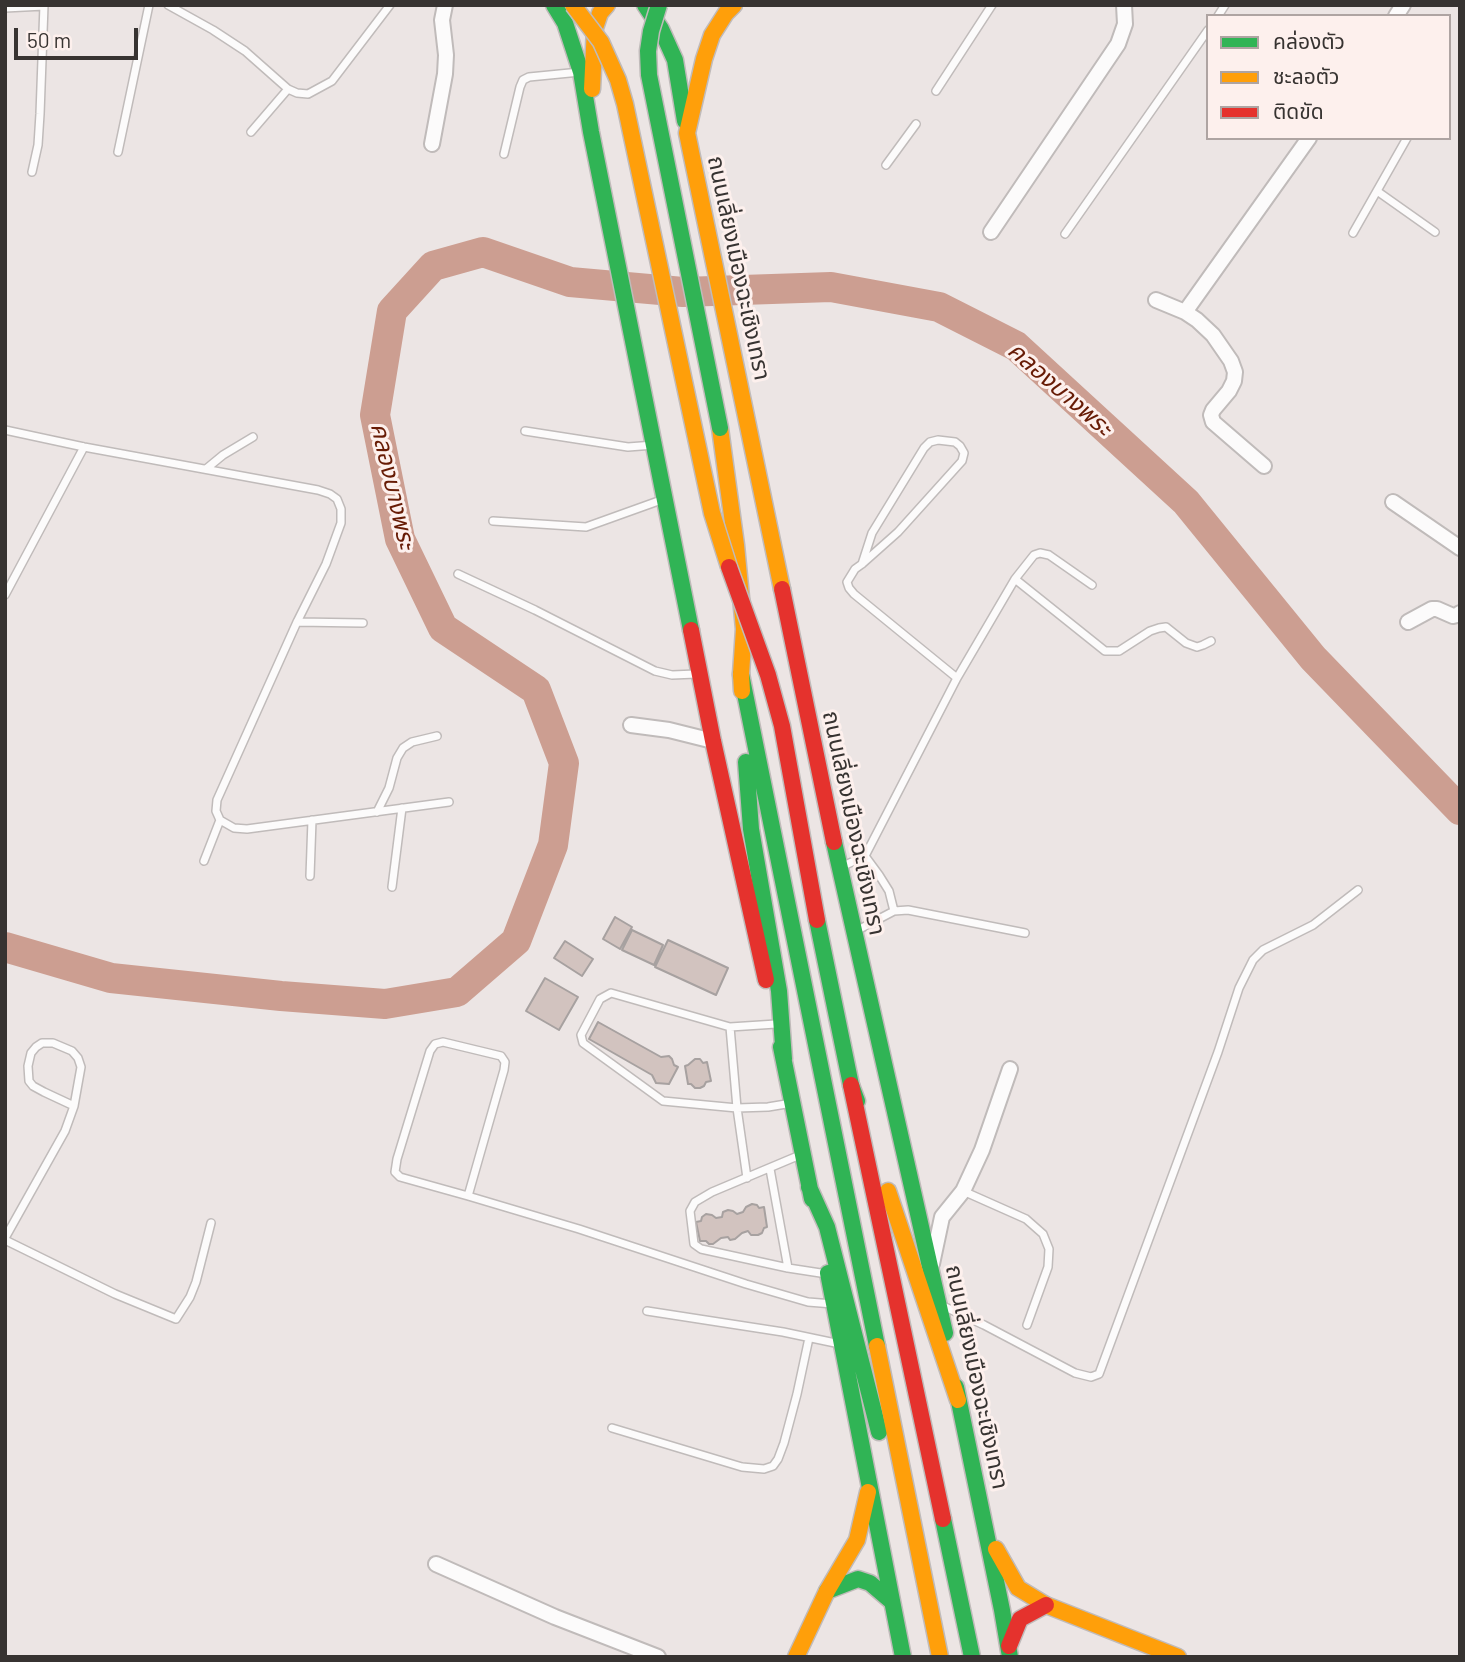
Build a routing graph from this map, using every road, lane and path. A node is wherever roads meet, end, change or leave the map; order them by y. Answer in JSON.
{"nodes":[{"id":1,"x":149,"y":5,"type":"edge"},
{"id":2,"x":168,"y":5,"type":"edge"},
{"id":3,"x":390,"y":5,"type":"edge"},
{"id":4,"x":445,"y":5,"type":"edge"},
{"id":5,"x":554,"y":5,"type":"edge"},
{"id":6,"x":573,"y":5,"type":"edge"},
{"id":7,"x":607,"y":5,"type":"edge"},
{"id":8,"x":645,"y":5,"type":"edge"},
{"id":9,"x":659,"y":5,"type":"edge"},
{"id":10,"x":734,"y":5,"type":"edge"},
{"id":11,"x":992,"y":5,"type":"edge"},
{"id":12,"x":1124,"y":5,"type":"edge"},
{"id":13,"x":44,"y":6,"type":"edge"},
{"id":14,"x":5,"y":8,"type":"edge"},
{"id":15,"x":1206,"y":33,"type":"edge"},
{"id":16,"x":580,"y":72,"type":"junction"},
{"id":17,"x":288,"y":89,"type":"junction"},
{"id":18,"x":936,"y":91,"type":"dead end"},
{"id":19,"x":916,"y":124,"type":"dead end"},
{"id":20,"x":251,"y":132,"type":"dead end"},
{"id":21,"x":591,"y":132,"type":"junction"},
{"id":22,"x":687,"y":132,"type":"junction"},
{"id":23,"x":1308,"y":140,"type":"edge"},
{"id":24,"x":1406,"y":140,"type":"edge"},
{"id":25,"x":432,"y":144,"type":"dead end"},
{"id":26,"x":118,"y":152,"type":"dead end"},
{"id":27,"x":504,"y":154,"type":"dead end"},
{"id":28,"x":886,"y":165,"type":"dead end"},
{"id":29,"x":32,"y":172,"type":"dead end"},
{"id":30,"x":1377,"y":191,"type":"junction"},
{"id":31,"x":991,"y":232,"type":"dead end"},
{"id":32,"x":1435,"y":232,"type":"dead end"},
{"id":33,"x":1353,"y":233,"type":"dead end"},
{"id":34,"x":1065,"y":234,"type":"dead end"},
{"id":35,"x":1156,"y":300,"type":"dead end"},
{"id":36,"x":1185,"y":312,"type":"junction"},
{"id":37,"x":5,"y":430,"type":"edge"},
{"id":38,"x":525,"y":431,"type":"dead end"},
{"id":39,"x":253,"y":437,"type":"dead end"},
{"id":40,"x":654,"y":445,"type":"junction"},
{"id":41,"x":84,"y":447,"type":"junction"},
{"id":42,"x":1264,"y":466,"type":"dead end"},
{"id":43,"x":206,"y":469,"type":"junction"},
{"id":44,"x":664,"y":499,"type":"junction"},
{"id":45,"x":1393,"y":502,"type":"dead end"},
{"id":46,"x":494,"y":522,"type":"dead end"},
{"id":47,"x":1460,"y":548,"type":"edge"},
{"id":48,"x":862,"y":564,"type":"junction"},
{"id":49,"x":458,"y":574,"type":"dead end"},
{"id":50,"x":1015,"y":579,"type":"junction"},
{"id":51,"x":1092,"y":585,"type":"dead end"},
{"id":52,"x":5,"y":594,"type":"edge"},
{"id":53,"x":1460,"y":613,"type":"edge"},
{"id":54,"x":297,"y":622,"type":"junction"},
{"id":55,"x":1408,"y":622,"type":"dead end"},
{"id":56,"x":363,"y":623,"type":"dead end"},
{"id":57,"x":1211,"y":640,"type":"dead end"},
{"id":58,"x":701,"y":674,"type":"junction"},
{"id":59,"x":741,"y":674,"type":"junction"},
{"id":60,"x":957,"y":678,"type":"junction"},
{"id":61,"x":631,"y":725,"type":"dead end"},
{"id":62,"x":437,"y":736,"type":"dead end"},
{"id":63,"x":713,"y":741,"type":"junction"},
{"id":64,"x":449,"y":802,"type":"dead end"},
{"id":65,"x":402,"y":808,"type":"junction"},
{"id":66,"x":377,"y":812,"type":"junction"},
{"id":67,"x":220,"y":820,"type":"junction"},
{"id":68,"x":312,"y":820,"type":"junction"},
{"id":69,"x":865,"y":856,"type":"junction"},
{"id":70,"x":204,"y":861,"type":"dead end"},
{"id":71,"x":839,"y":868,"type":"junction"},
{"id":72,"x":310,"y":876,"type":"dead end"},
{"id":73,"x":392,"y":887,"type":"dead end"},
{"id":74,"x":1358,"y":890,"type":"dead end"},
{"id":75,"x":894,"y":911,"type":"junction"},
{"id":76,"x":853,"y":932,"type":"junction"},
{"id":77,"x":1025,"y":933,"type":"dead end"},
{"id":78,"x":776,"y":1024,"type":"junction"},
{"id":79,"x":730,"y":1027,"type":"junction"},
{"id":80,"x":784,"y":1059,"type":"junction"},
{"id":81,"x":1010,"y":1069,"type":"dead end"},
{"id":82,"x":852,"y":1085,"type":"junction"},
{"id":83,"x":792,"y":1103,"type":"junction"},
{"id":84,"x":74,"y":1106,"type":"junction"},
{"id":85,"x":737,"y":1108,"type":"junction"},
{"id":86,"x":802,"y":1154,"type":"junction"},
{"id":87,"x":770,"y":1169,"type":"junction"},
{"id":88,"x":747,"y":1178,"type":"junction"},
{"id":89,"x":809,"y":1187,"type":"junction"},
{"id":90,"x":963,"y":1191,"type":"junction"},
{"id":91,"x":468,"y":1196,"type":"junction"},
{"id":92,"x":211,"y":1223,"type":"dead end"},
{"id":93,"x":5,"y":1239,"type":"edge"},
{"id":94,"x":789,"y":1268,"type":"junction"},
{"id":95,"x":931,"y":1270,"type":"junction"},
{"id":96,"x":828,"y":1274,"type":"junction"},
{"id":97,"x":833,"y":1304,"type":"junction"},
{"id":98,"x":939,"y":1305,"type":"junction"},
{"id":99,"x":647,"y":1311,"type":"dead end"},
{"id":100,"x":1027,"y":1325,"type":"dead end"},
{"id":101,"x":809,"y":1338,"type":"junction"},
{"id":102,"x":841,"y":1344,"type":"junction"},
{"id":103,"x":958,"y":1400,"type":"junction"},
{"id":104,"x":612,"y":1428,"type":"dead end"},
{"id":105,"x":971,"y":1464,"type":"junction"},
{"id":106,"x":870,"y":1484,"type":"junction"},
{"id":107,"x":436,"y":1564,"type":"dead end"},
{"id":108,"x":827,"y":1591,"type":"junction"},
{"id":109,"x":891,"y":1601,"type":"junction"},
{"id":110,"x":1045,"y":1605,"type":"junction"},
{"id":111,"x":1009,"y":1651,"type":"edge"},
{"id":112,"x":658,"y":1657,"type":"edge"},
{"id":113,"x":796,"y":1657,"type":"edge"},
{"id":114,"x":904,"y":1657,"type":"edge"},
{"id":115,"x":938,"y":1657,"type":"edge"},
{"id":116,"x":972,"y":1657,"type":"edge"},
{"id":117,"x":1178,"y":1657,"type":"edge"}],
"edges":[{"from":1,"to":26,"type":"lane"},
{"from":2,"to":17,"type":"lane"},
{"from":3,"to":17,"type":"lane"},
{"from":4,"to":25,"type":"street"},
{"from":5,"to":16,"type":"main road"},
{"from":6,"to":82,"type":"main road","bridge":true},
{"from":7,"to":21,"type":"main road"},
{"from":8,"to":22,"type":"main road"},
{"from":9,"to":59,"type":"main road","bridge":true},
{"from":10,"to":22,"type":"main road","name":"ถนนเลี่ยงเมืองฉะเชิงเทรา"},
{"from":11,"to":18,"type":"lane"},
{"from":12,"to":31,"type":"street"},
{"from":13,"to":14,"type":"lane"},
{"from":13,"to":29,"type":"lane"},
{"from":15,"to":34,"type":"lane"},
{"from":16,"to":21,"type":"main road"},
{"from":16,"to":27,"type":"lane"},
{"from":17,"to":20,"type":"lane"},
{"from":19,"to":28,"type":"lane"},
{"from":21,"to":40,"type":"main road"},
{"from":22,"to":71,"type":"main road","name":"ถนนเลี่ยงเมืองฉะเชิงเทรา"},
{"from":23,"to":36,"type":"street"},
{"from":24,"to":30,"type":"lane"},
{"from":30,"to":32,"type":"lane"},
{"from":30,"to":33,"type":"lane"},
{"from":35,"to":36,"type":"street"},
{"from":36,"to":42,"type":"street"},
{"from":37,"to":41,"type":"lane"},
{"from":38,"to":40,"type":"lane"},
{"from":39,"to":43,"type":"lane"},
{"from":40,"to":44,"type":"main road"},
{"from":41,"to":43,"type":"lane"},
{"from":41,"to":52,"type":"lane"},
{"from":43,"to":54,"type":"lane"},
{"from":44,"to":46,"type":"lane"},
{"from":44,"to":58,"type":"main road"},
{"from":45,"to":47,"type":"street"},
{"from":48,"to":48,"type":"lane"},
{"from":48,"to":60,"type":"lane"},
{"from":49,"to":58,"type":"lane"},
{"from":50,"to":51,"type":"lane"},
{"from":50,"to":57,"type":"lane"},
{"from":50,"to":60,"type":"lane"},
{"from":53,"to":55,"type":"street"},
{"from":54,"to":56,"type":"lane"},
{"from":54,"to":67,"type":"lane"},
{"from":58,"to":63,"type":"main road"},
{"from":59,"to":80,"type":"main road"},
{"from":59,"to":115,"type":"main road"},
{"from":60,"to":69,"type":"lane"},
{"from":61,"to":63,"type":"street"},
{"from":62,"to":66,"type":"lane"},
{"from":63,"to":78,"type":"main road"},
{"from":64,"to":65,"type":"lane"},
{"from":65,"to":66,"type":"lane"},
{"from":65,"to":73,"type":"lane"},
{"from":66,"to":68,"type":"lane"},
{"from":67,"to":68,"type":"lane"},
{"from":67,"to":70,"type":"lane"},
{"from":68,"to":72,"type":"lane"},
{"from":69,"to":71,"type":"lane"},
{"from":69,"to":75,"type":"lane"},
{"from":71,"to":76,"type":"main road","name":"ถนนเลี่ยงเมืองฉะเชิงเทรา"},
{"from":74,"to":98,"type":"lane"},
{"from":75,"to":76,"type":"lane"},
{"from":75,"to":77,"type":"lane"},
{"from":76,"to":95,"type":"main road","name":"ถนนเลี่ยงเมืองฉะเชิงเทรา"},
{"from":78,"to":79,"type":"lane"},
{"from":78,"to":80,"type":"main road"},
{"from":79,"to":85,"type":"lane"},
{"from":79,"to":85,"type":"lane"},
{"from":80,"to":83,"type":"main road"},
{"from":81,"to":90,"type":"street"},
{"from":82,"to":103,"type":"main road"},
{"from":82,"to":116,"type":"main road"},
{"from":83,"to":85,"type":"lane"},
{"from":83,"to":86,"type":"main road"},
{"from":84,"to":84,"type":"lane"},
{"from":84,"to":93,"type":"lane"},
{"from":85,"to":88,"type":"lane"},
{"from":86,"to":87,"type":"lane"},
{"from":86,"to":89,"type":"main road"},
{"from":87,"to":88,"type":"lane"},
{"from":87,"to":94,"type":"lane"},
{"from":88,"to":94,"type":"lane"},
{"from":89,"to":96,"type":"main road"},
{"from":89,"to":115,"type":"main road"},
{"from":90,"to":95,"type":"street"},
{"from":90,"to":100,"type":"lane"},
{"from":91,"to":91,"type":"lane"},
{"from":91,"to":97,"type":"lane"},
{"from":92,"to":93,"type":"lane"},
{"from":94,"to":96,"type":"lane"},
{"from":95,"to":98,"type":"main road","name":"ถนนเลี่ยงเมืองฉะเชิงเทรา"},
{"from":96,"to":97,"type":"main road"},
{"from":97,"to":102,"type":"main road"},
{"from":98,"to":103,"type":"main road","name":"ถนนเลี่ยงเมืองฉะเชิงเทรา"},
{"from":99,"to":101,"type":"lane"},
{"from":101,"to":102,"type":"lane"},
{"from":101,"to":104,"type":"lane"},
{"from":102,"to":106,"type":"main road"},
{"from":103,"to":105,"type":"main road","name":"ถนนเลี่ยงเมืองฉะเชิงเทรา"},
{"from":105,"to":110,"type":"main road"},
{"from":105,"to":111,"type":"main road","name":"ถนนเลี่ยงเมืองฉะเชิงเทรา"},
{"from":106,"to":108,"type":"main road"},
{"from":106,"to":109,"type":"main road"},
{"from":107,"to":112,"type":"street"},
{"from":108,"to":109,"type":"main road"},
{"from":108,"to":113,"type":"main road"},
{"from":109,"to":114,"type":"main road"},
{"from":110,"to":111,"type":"main road"},
{"from":110,"to":117,"type":"main road"}]}
